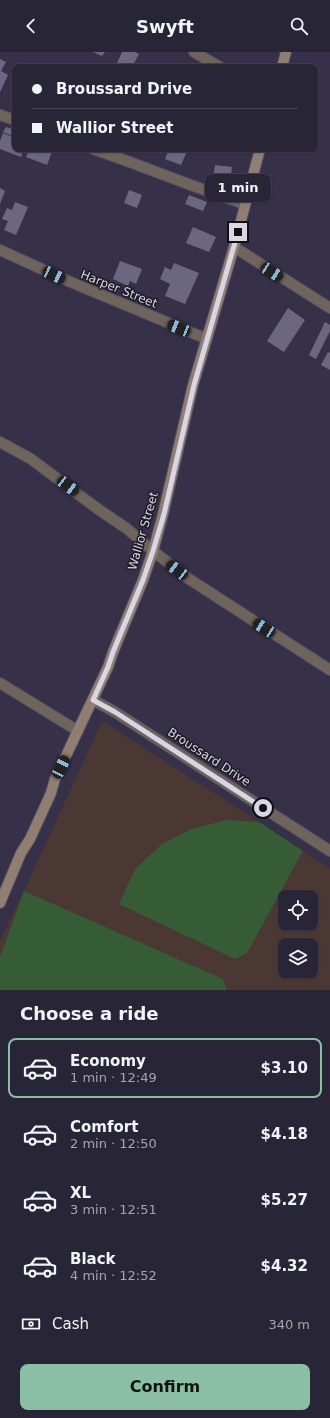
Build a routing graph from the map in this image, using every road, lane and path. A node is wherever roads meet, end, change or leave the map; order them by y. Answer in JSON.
{"nodes":[{"id":1,"x":194,"y":52,"type":"edge"},
{"id":2,"x":286,"y":52,"type":"edge"},
{"id":3,"x":215,"y":64,"type":"edge"},
{"id":4,"x":283,"y":64,"type":"edge"},
{"id":5,"x":0,"y":114,"type":"edge"},
{"id":6,"x":12,"y":119,"type":"edge"},
{"id":7,"x":103,"y":152,"type":"edge"},
{"id":8,"x":259,"y":152,"type":"edge"},
{"id":9,"x":245,"y":204,"type":"junction"},
{"id":10,"x":234,"y":247,"type":"junction"},
{"id":11,"x":0,"y":250,"type":"edge"},
{"id":12,"x":330,"y":308,"type":"edge"},
{"id":13,"x":207,"y":339,"type":"junction"},
{"id":14,"x":1,"y":444,"type":"edge"},
{"id":15,"x":153,"y":551,"type":"junction"},
{"id":16,"x":330,"y":670,"type":"edge"},
{"id":17,"x":0,"y":683,"type":"edge"},
{"id":18,"x":93,"y":700,"type":"junction"},
{"id":19,"x":78,"y":731,"type":"junction"},
{"id":20,"x":330,"y":851,"type":"edge"},
{"id":21,"x":0,"y":903,"type":"edge"}],
"edges":[{"from":1,"to":3,"type":"street"},
{"from":2,"to":4,"type":"street"},
{"from":5,"to":6,"type":"street"},
{"from":7,"to":9,"type":"street"},
{"from":8,"to":9,"type":"street","name":"Wallior Street"},
{"from":9,"to":10,"type":"street","name":"Wallior Street"},
{"from":10,"to":12,"type":"street"},
{"from":10,"to":13,"type":"street","name":"Wallior Street"},
{"from":11,"to":13,"type":"street","name":"Harper Street"},
{"from":13,"to":15,"type":"street","name":"Wallior Street"},
{"from":14,"to":15,"type":"street"},
{"from":15,"to":16,"type":"street"},
{"from":15,"to":18,"type":"street","name":"Wallior Street"},
{"from":17,"to":19,"type":"street"},
{"from":18,"to":19,"type":"street","name":"Wallior Street"},
{"from":18,"to":20,"type":"street","name":"Broussard Drive"},
{"from":19,"to":21,"type":"street","name":"Wallior Street"}]}
